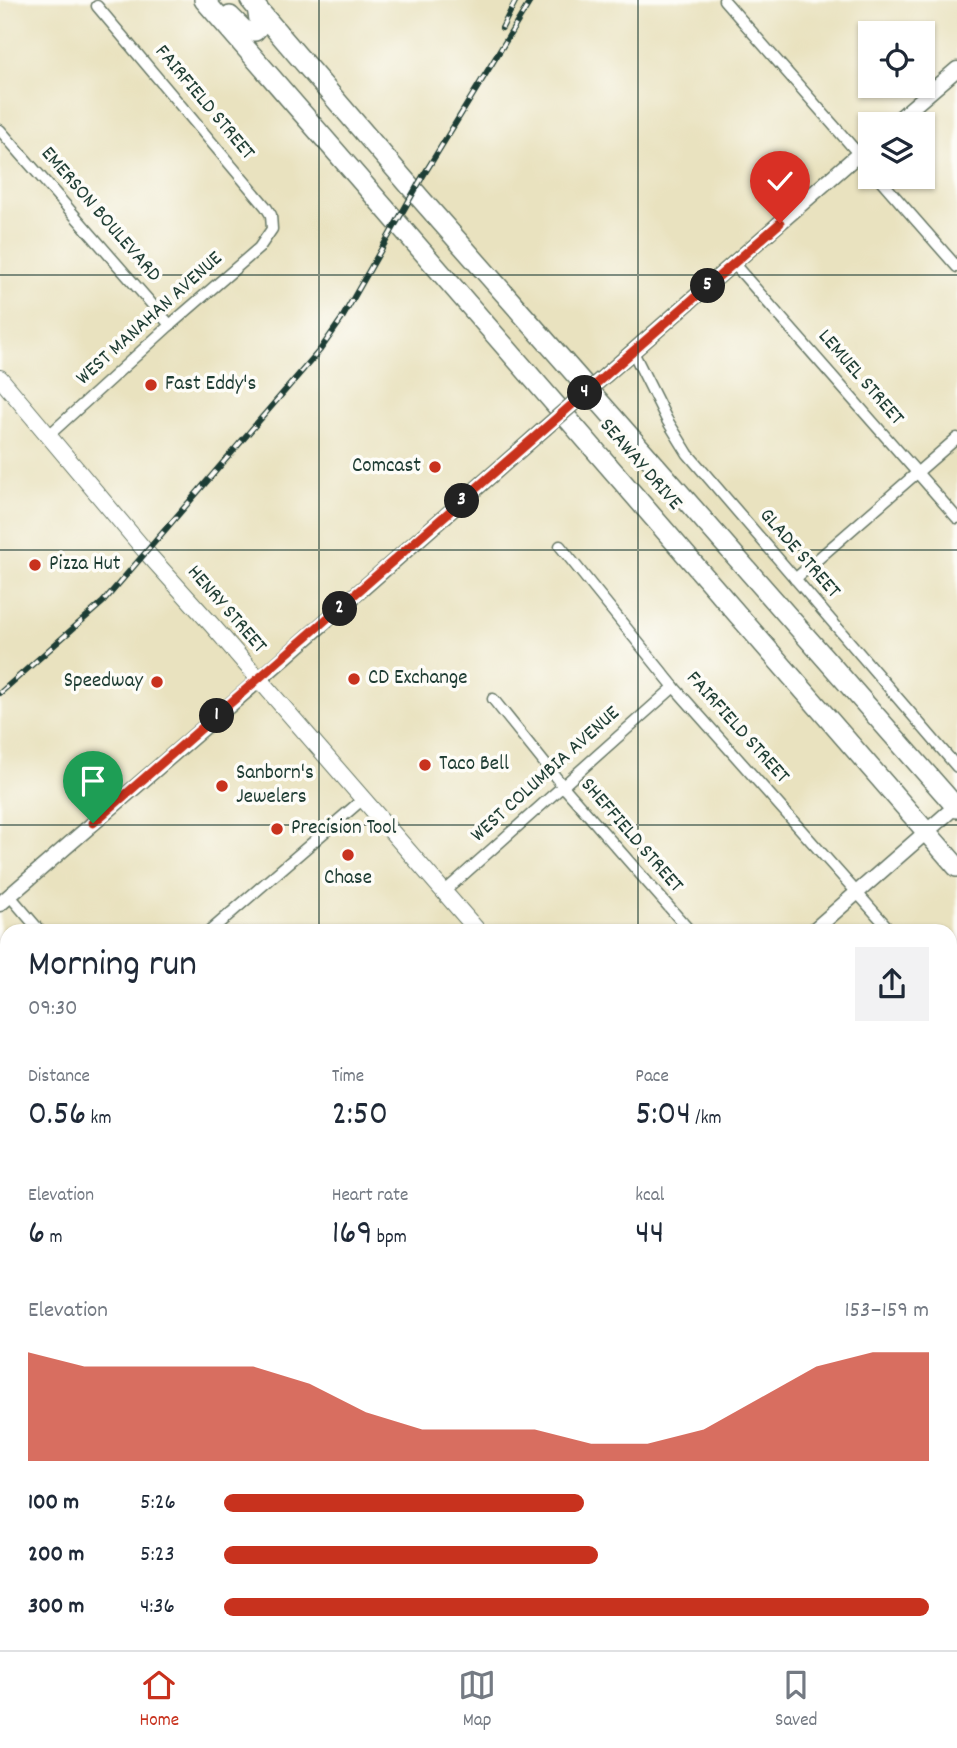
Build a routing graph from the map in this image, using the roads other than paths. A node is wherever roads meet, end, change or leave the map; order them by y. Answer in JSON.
{"nodes":[{"id":1,"x":204,"y":0,"type":"edge"},
{"id":2,"x":215,"y":0,"type":"edge"},
{"id":3,"x":723,"y":0,"type":"edge"},
{"id":4,"x":253,"y":4,"type":"edge"},
{"id":5,"x":97,"y":6,"type":"dead end"},
{"id":6,"x":957,"y":69,"type":"edge"},
{"id":7,"x":907,"y":112,"type":"edge"},
{"id":8,"x":0,"y":130,"type":"edge"},
{"id":9,"x":858,"y":143,"type":"edge"},
{"id":10,"x":858,"y":154,"type":"edge"},
{"id":11,"x":889,"y":189,"type":"edge"},
{"id":12,"x":272,"y":229,"type":"joint"},
{"id":13,"x":734,"y":264,"type":"junction"},
{"id":14,"x":957,"y":267,"type":"edge"},
{"id":15,"x":170,"y":325,"type":"junction"},
{"id":16,"x":633,"y":352,"type":"junction"},
{"id":17,"x":0,"y":378,"type":"edge"},
{"id":18,"x":49,"y":435,"type":"junction"},
{"id":19,"x":957,"y":438,"type":"edge"},
{"id":20,"x":917,"y":473,"type":"junction"},
{"id":21,"x":957,"y":518,"type":"edge"},
{"id":22,"x":560,"y":546,"type":"dead end"},
{"id":23,"x":795,"y":579,"type":"junction"},
{"id":24,"x":773,"y":654,"type":"junction"},
{"id":25,"x":259,"y":680,"type":"junction"},
{"id":26,"x":674,"y":687,"type":"junction"},
{"id":27,"x":493,"y":699,"type":"dead end"},
{"id":28,"x":957,"y":766,"type":"edge"},
{"id":29,"x":562,"y":785,"type":"junction"},
{"id":30,"x":363,"y":799,"type":"junction"},
{"id":31,"x":955,"y":810,"type":"edge"},
{"id":32,"x":926,"y":831,"type":"junction"},
{"id":33,"x":955,"y":863,"type":"edge"},
{"id":34,"x":444,"y":892,"type":"junction"},
{"id":35,"x":857,"y":892,"type":"junction"},
{"id":36,"x":5,"y":900,"type":"edge"},
{"id":37,"x":32,"y":924,"type":"edge"},
{"id":38,"x":218,"y":924,"type":"edge"},
{"id":39,"x":466,"y":924,"type":"edge"},
{"id":40,"x":684,"y":924,"type":"edge"},
{"id":41,"x":821,"y":924,"type":"edge"},
{"id":42,"x":885,"y":924,"type":"edge"}],
"edges":[{"from":1,"to":24,"type":"highway","name":"SEAWAY DRIVE"},
{"from":2,"to":4,"type":"highway"},
{"from":3,"to":9,"type":"street"},
{"from":4,"to":31,"type":"highway","name":"SEAWAY DRIVE"},
{"from":5,"to":12,"type":"street","name":"FAIRFIELD STREET"},
{"from":6,"to":7,"type":"street"},
{"from":8,"to":15,"type":"street","name":"EMERSON BOULEVARD"},
{"from":10,"to":13,"type":"street"},
{"from":11,"to":14,"type":"street"},
{"from":12,"to":15,"type":"street","name":"WEST MANAHAN AVENUE"},
{"from":13,"to":16,"type":"street"},
{"from":13,"to":20,"type":"street","name":"LEMUEL STREET"},
{"from":15,"to":18,"type":"street","name":"WEST MANAHAN AVENUE"},
{"from":16,"to":23,"type":"street","name":"GLADE STREET"},
{"from":16,"to":25,"type":"street","bridge":true},
{"from":17,"to":18,"type":"main road","name":"HENRY STREET"},
{"from":18,"to":25,"type":"main road","name":"HENRY STREET"},
{"from":19,"to":20,"type":"street"},
{"from":20,"to":21,"type":"street","name":"LEMUEL STREET"},
{"from":20,"to":23,"type":"street"},
{"from":22,"to":26,"type":"street","name":"FAIRFIELD STREET"},
{"from":23,"to":28,"type":"street","name":"GLADE STREET"},
{"from":24,"to":31,"type":"highway"},
{"from":24,"to":32,"type":"highway","name":"SEAWAY DRIVE"},
{"from":25,"to":30,"type":"main road","name":"HENRY STREET"},
{"from":25,"to":36,"type":"street"},
{"from":26,"to":29,"type":"street","name":"WEST COLUMBIA AVENUE"},
{"from":26,"to":35,"type":"street","name":"FAIRFIELD STREET"},
{"from":27,"to":29,"type":"street","name":"SHEFFIELD STREET"},
{"from":29,"to":34,"type":"street","name":"WEST COLUMBIA AVENUE"},
{"from":29,"to":40,"type":"street","name":"SHEFFIELD STREET"},
{"from":30,"to":34,"type":"main road","name":"HENRY STREET"},
{"from":30,"to":38,"type":"street"},
{"from":31,"to":32,"type":"street"},
{"from":32,"to":33,"type":"highway","name":"SEAWAY DRIVE"},
{"from":32,"to":35,"type":"street"},
{"from":34,"to":39,"type":"main road","name":"HENRY STREET"},
{"from":35,"to":41,"type":"street"},
{"from":35,"to":42,"type":"street","name":"FAIRFIELD STREET"},
{"from":36,"to":37,"type":"street"}]}
